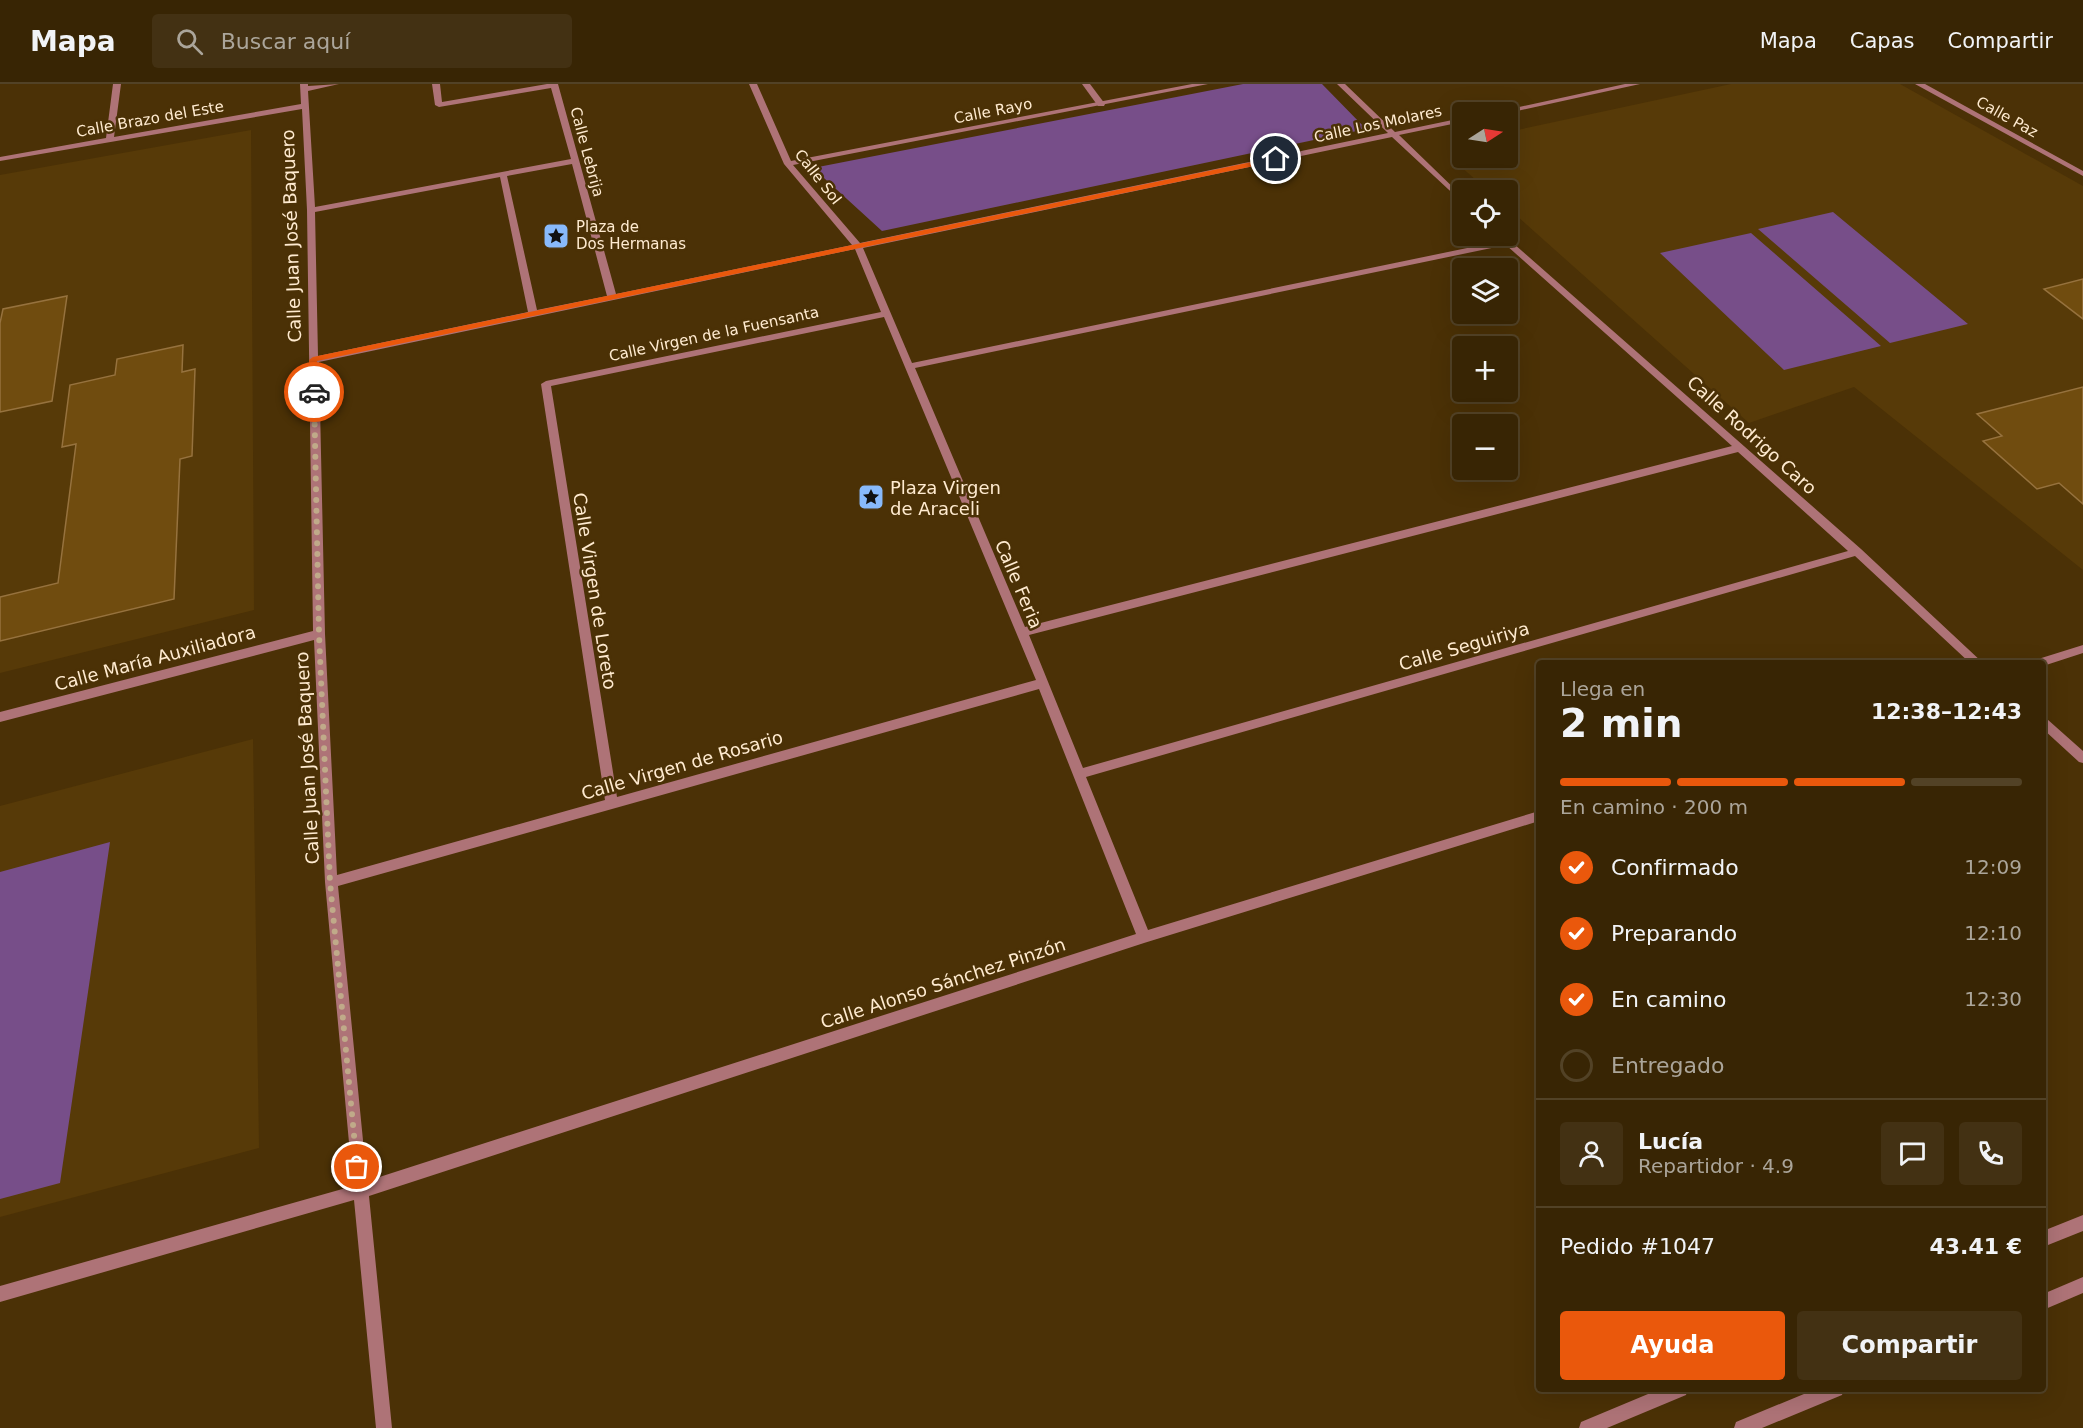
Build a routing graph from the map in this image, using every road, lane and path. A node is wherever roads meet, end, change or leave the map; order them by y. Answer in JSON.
{"nodes":[{"id":1,"x":117,"y":84,"type":"edge"},
{"id":2,"x":335,"y":84,"type":"edge"},
{"id":3,"x":436,"y":84,"type":"edge"},
{"id":4,"x":554,"y":84,"type":"edge"},
{"id":5,"x":753,"y":84,"type":"edge"},
{"id":6,"x":1086,"y":84,"type":"edge"},
{"id":7,"x":1204,"y":84,"type":"edge"},
{"id":8,"x":1341,"y":84,"type":"edge"},
{"id":9,"x":1636,"y":84,"type":"edge"},
{"id":10,"x":1919,"y":84,"type":"edge"},
{"id":11,"x":304,"y":86,"type":"edge"},
{"id":12,"x":1101,"y":104,"type":"junction"},
{"id":13,"x":304,"y":106,"type":"junction"},
{"id":14,"x":1518,"y":108,"type":"edge"},
{"id":15,"x":1452,"y":122,"type":"edge"},
{"id":16,"x":1392,"y":135,"type":"junction"},
{"id":17,"x":110,"y":139,"type":"junction"},
{"id":18,"x":0,"y":159,"type":"edge"},
{"id":19,"x":575,"y":161,"type":"junction"},
{"id":20,"x":788,"y":164,"type":"junction"},
{"id":21,"x":503,"y":174,"type":"junction"},
{"id":22,"x":2083,"y":174,"type":"edge"},
{"id":23,"x":1452,"y":191,"type":"edge"},
{"id":24,"x":311,"y":210,"type":"junction"},
{"id":25,"x":858,"y":246,"type":"junction"},
{"id":26,"x":1472,"y":246,"type":"edge"},
{"id":27,"x":1513,"y":246,"type":"edge"},
{"id":28,"x":612,"y":297,"type":"junction"},
{"id":29,"x":888,"y":313,"type":"junction"},
{"id":30,"x":532,"y":314,"type":"junction"},
{"id":31,"x":313,"y":360,"type":"junction"},
{"id":32,"x":910,"y":366,"type":"junction"},
{"id":33,"x":546,"y":384,"type":"joint"},
{"id":34,"x":1739,"y":447,"type":"junction"},
{"id":35,"x":1857,"y":552,"type":"junction"},
{"id":36,"x":1022,"y":632,"type":"junction"},
{"id":37,"x":319,"y":634,"type":"junction"},
{"id":38,"x":2083,"y":650,"type":"edge"},
{"id":39,"x":1974,"y":660,"type":"edge"},
{"id":40,"x":2046,"y":661,"type":"edge"},
{"id":41,"x":1042,"y":683,"type":"junction"},
{"id":42,"x":0,"y":717,"type":"edge"},
{"id":43,"x":2046,"y":725,"type":"edge"},
{"id":44,"x":2083,"y":758,"type":"edge"},
{"id":45,"x":1080,"y":774,"type":"junction"},
{"id":46,"x":612,"y":803,"type":"junction"},
{"id":47,"x":1536,"y":817,"type":"edge"},
{"id":48,"x":330,"y":882,"type":"junction"},
{"id":49,"x":1144,"y":937,"type":"junction"},
{"id":50,"x":360,"y":1191,"type":"junction"},
{"id":51,"x":2083,"y":1222,"type":"edge"},
{"id":52,"x":2046,"y":1238,"type":"edge"},
{"id":53,"x":2083,"y":1286,"type":"edge"},
{"id":54,"x":0,"y":1294,"type":"edge"},
{"id":55,"x":2046,"y":1301,"type":"edge"},
{"id":56,"x":1673,"y":1392,"type":"edge"},
{"id":57,"x":1829,"y":1392,"type":"edge"},
{"id":58,"x":384,"y":1428,"type":"edge"},
{"id":59,"x":1587,"y":1428,"type":"edge"},
{"id":60,"x":1742,"y":1428,"type":"edge"}],
"edges":[{"from":1,"to":17,"type":"street"},
{"from":2,"to":11,"type":"street"},
{"from":3,"to":4,"type":"street"},
{"from":4,"to":19,"type":"street","name":"Calle Lebrija"},
{"from":5,"to":20,"type":"street","name":"Calle Sol"},
{"from":6,"to":12,"type":"street"},
{"from":7,"to":12,"type":"street","name":"Calle Rayo"},
{"from":8,"to":16,"type":"street"},
{"from":9,"to":14,"type":"street"},
{"from":10,"to":22,"type":"street","name":"Calle Paz"},
{"from":11,"to":13,"type":"street","name":"Calle Juan José Baquero"},
{"from":12,"to":20,"type":"street","name":"Calle Rayo"},
{"from":13,"to":17,"type":"street","name":"Calle Brazo del Este"},
{"from":13,"to":24,"type":"street","name":"Calle Juan José Baquero"},
{"from":15,"to":16,"type":"street","name":"Calle Los Molares"},
{"from":16,"to":23,"type":"street"},
{"from":16,"to":25,"type":"street","name":"Calle Los Molares"},
{"from":17,"to":18,"type":"street","name":"Calle Brazo del Este"},
{"from":19,"to":21,"type":"street"},
{"from":19,"to":28,"type":"street","name":"Calle Lebrija"},
{"from":20,"to":25,"type":"street","name":"Calle Sol"},
{"from":21,"to":24,"type":"street"},
{"from":21,"to":30,"type":"street"},
{"from":24,"to":31,"type":"street","name":"Calle Juan José Baquero"},
{"from":25,"to":28,"type":"street","name":"Calle Los Molares"},
{"from":25,"to":29,"type":"street","name":"Calle Feria"},
{"from":26,"to":32,"type":"street"},
{"from":27,"to":34,"type":"street","name":"Calle Rodrigo Caro"},
{"from":28,"to":30,"type":"street","name":"Calle Los Molares"},
{"from":29,"to":32,"type":"street","name":"Calle Feria"},
{"from":29,"to":33,"type":"street","name":"Calle Virgen de la Fuensanta"},
{"from":30,"to":31,"type":"street","name":"Calle Los Molares"},
{"from":31,"to":37,"type":"street","name":"Calle Juan José Baquero"},
{"from":32,"to":36,"type":"street","name":"Calle Feria"},
{"from":33,"to":46,"type":"street","name":"Calle Virgen de Loreto"},
{"from":34,"to":35,"type":"street","name":"Calle Rodrigo Caro"},
{"from":34,"to":36,"type":"street"},
{"from":35,"to":39,"type":"street","name":"Calle Rodrigo Caro"},
{"from":35,"to":45,"type":"street","name":"Calle Seguiriya"},
{"from":36,"to":41,"type":"street","name":"Calle Feria"},
{"from":37,"to":42,"type":"street","name":"Calle María Auxiliadora"},
{"from":37,"to":48,"type":"street","name":"Calle Juan José Baquero"},
{"from":38,"to":40,"type":"street"},
{"from":41,"to":45,"type":"street","name":"Calle Feria"},
{"from":41,"to":46,"type":"street","name":"Calle Virgen de Rosario"},
{"from":43,"to":44,"type":"street"},
{"from":45,"to":49,"type":"street","name":"Calle Feria"},
{"from":46,"to":48,"type":"street","name":"Calle Virgen de Rosario"},
{"from":47,"to":49,"type":"street","name":"Calle Alonso Sánchez Pinzón"},
{"from":48,"to":50,"type":"street","name":"Calle Juan José Baquero"},
{"from":49,"to":50,"type":"street","name":"Calle Alonso Sánchez Pinzón"},
{"from":50,"to":54,"type":"street","name":"Calle Alonso Sánchez Pinzón"},
{"from":50,"to":58,"type":"street","name":"Calle Juan José Baquero"},
{"from":51,"to":52,"type":"street"},
{"from":53,"to":55,"type":"street"},
{"from":56,"to":59,"type":"street"},
{"from":57,"to":60,"type":"street"}]}
